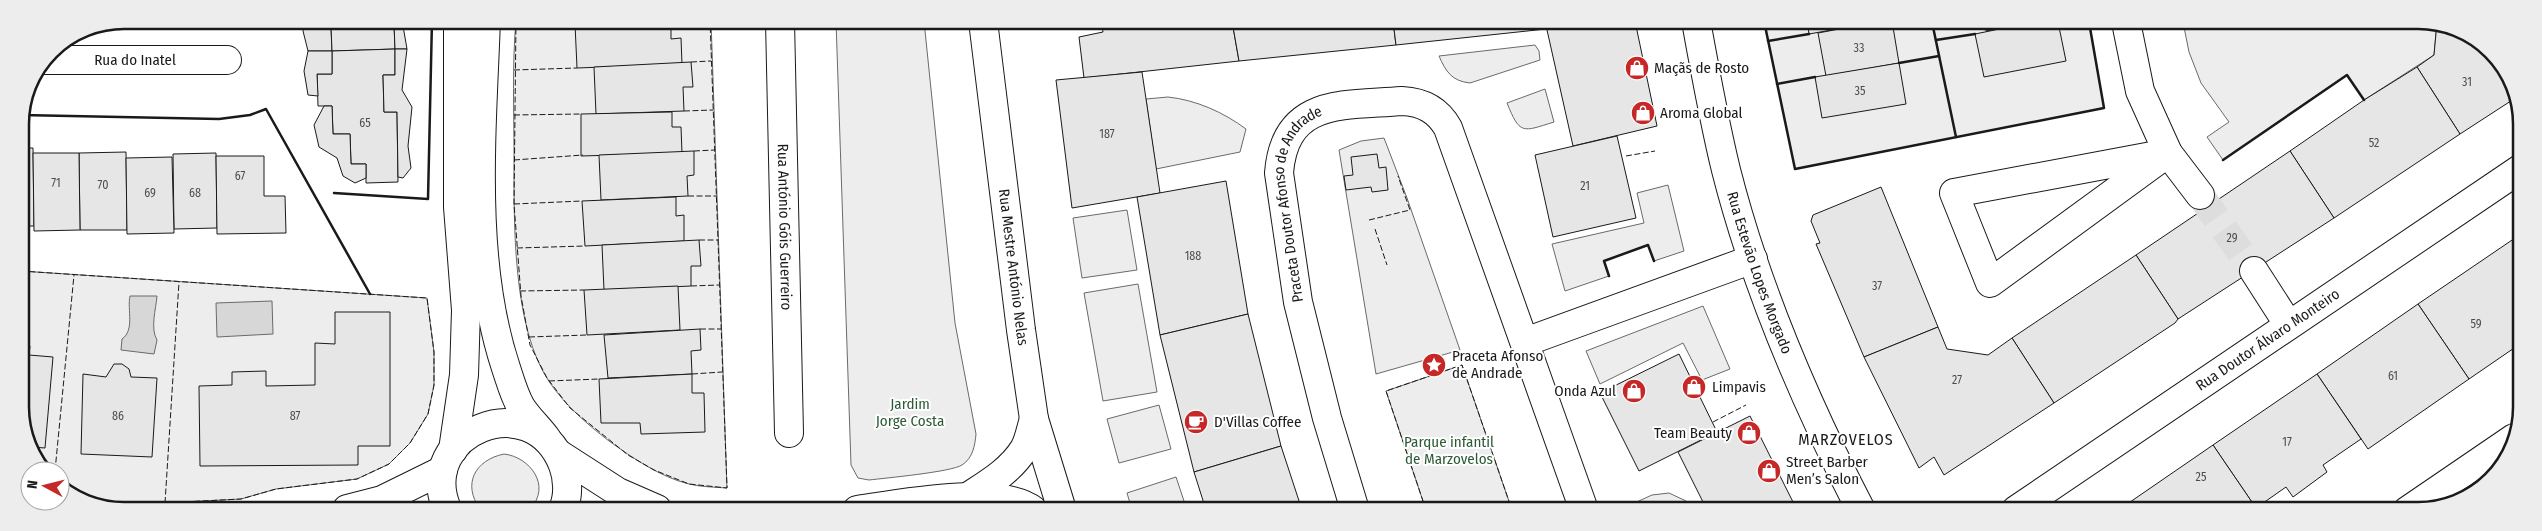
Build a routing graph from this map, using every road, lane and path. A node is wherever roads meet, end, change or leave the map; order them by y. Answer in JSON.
{"nodes":[{"id":1,"x":458,"y":29,"type":"edge"},
{"id":2,"x":486,"y":29,"type":"edge"},
{"id":3,"x":780,"y":29,"type":"edge"},
{"id":4,"x":984,"y":29,"type":"edge"},
{"id":5,"x":1698,"y":29,"type":"edge"},
{"id":6,"x":2127,"y":29,"type":"edge"},
{"id":7,"x":53,"y":60,"type":"edge"},
{"id":8,"x":227,"y":60,"type":"dead end"},
{"id":9,"x":2168,"y":153,"type":"junction"},
{"id":10,"x":2513,"y":174,"type":"edge"},
{"id":11,"x":2200,"y":195,"type":"tunnel mouth"},
{"id":12,"x":1753,"y":259,"type":"junction"},
{"id":13,"x":2254,"y":271,"type":"tunnel mouth"},
{"id":14,"x":2288,"y":324,"type":"junction"},
{"id":15,"x":1525,"y":342,"type":"junction"},
{"id":16,"x":1034,"y":419,"type":"junction"},
{"id":17,"x":789,"y":433,"type":"dead end"},
{"id":18,"x":2506,"y":443,"type":"edge"},
{"id":19,"x":553,"y":447,"type":"junction"},
{"id":20,"x":1045,"y":456,"type":"junction"},
{"id":21,"x":448,"y":460,"type":"junction"},
{"id":22,"x":969,"y":496,"type":"junction"},
{"id":23,"x":374,"y":502,"type":"edge"},
{"id":24,"x":445,"y":502,"type":"edge"},
{"id":25,"x":571,"y":502,"type":"edge"},
{"id":26,"x":640,"y":502,"type":"edge"},
{"id":27,"x":931,"y":502,"type":"edge"},
{"id":28,"x":1002,"y":502,"type":"edge"},
{"id":29,"x":1025,"y":502,"type":"edge"},
{"id":30,"x":1059,"y":502,"type":"edge"},
{"id":31,"x":1353,"y":502,"type":"edge"},
{"id":32,"x":1581,"y":502,"type":"edge"},
{"id":33,"x":1857,"y":502,"type":"edge"},
{"id":34,"x":2028,"y":502,"type":"edge"},
{"id":35,"x":2421,"y":502,"type":"edge"}],
"edges":[{"from":1,"to":21,"type":"street"},
{"from":2,"to":19,"type":"street"},
{"from":3,"to":17,"type":"street","name":"Rua António Góis Guerreiro"},
{"from":4,"to":16,"type":"street","name":"Rua Mestre António Nelas"},
{"from":5,"to":12,"type":"street","name":"Rua Estevão Lopes Morgado"},
{"from":6,"to":9,"type":"street"},
{"from":7,"to":8,"type":"street","name":"Rua do Inatel"},
{"from":9,"to":9,"type":"street"},
{"from":9,"to":11,"type":"street"},
{"from":10,"to":14,"type":"street","name":"Rua Doutor Álvaro Monteiro"},
{"from":12,"to":15,"type":"street"},
{"from":12,"to":33,"type":"street","name":"Rua Estevão Lopes Morgado"},
{"from":13,"to":14,"type":"street"},
{"from":14,"to":34,"type":"street","name":"Rua Doutor Álvaro Monteiro"},
{"from":15,"to":31,"type":"street","name":"Praceta Doutor Afonso de Andrade"},
{"from":15,"to":32,"type":"street","name":"Praceta Doutor Afonso de Andrade"},
{"from":16,"to":20,"type":"street","name":"Rua Mestre António Nelas"},
{"from":16,"to":22,"type":"street"},
{"from":18,"to":35,"type":"street"},
{"from":19,"to":21,"type":"street"},
{"from":19,"to":25,"type":"street"},
{"from":19,"to":26,"type":"street"},
{"from":20,"to":29,"type":"street"},
{"from":20,"to":30,"type":"street","name":"Rua Mestre António Nelas"},
{"from":21,"to":23,"type":"street"},
{"from":21,"to":24,"type":"street"},
{"from":22,"to":27,"type":"street"},
{"from":22,"to":28,"type":"street"}]}
